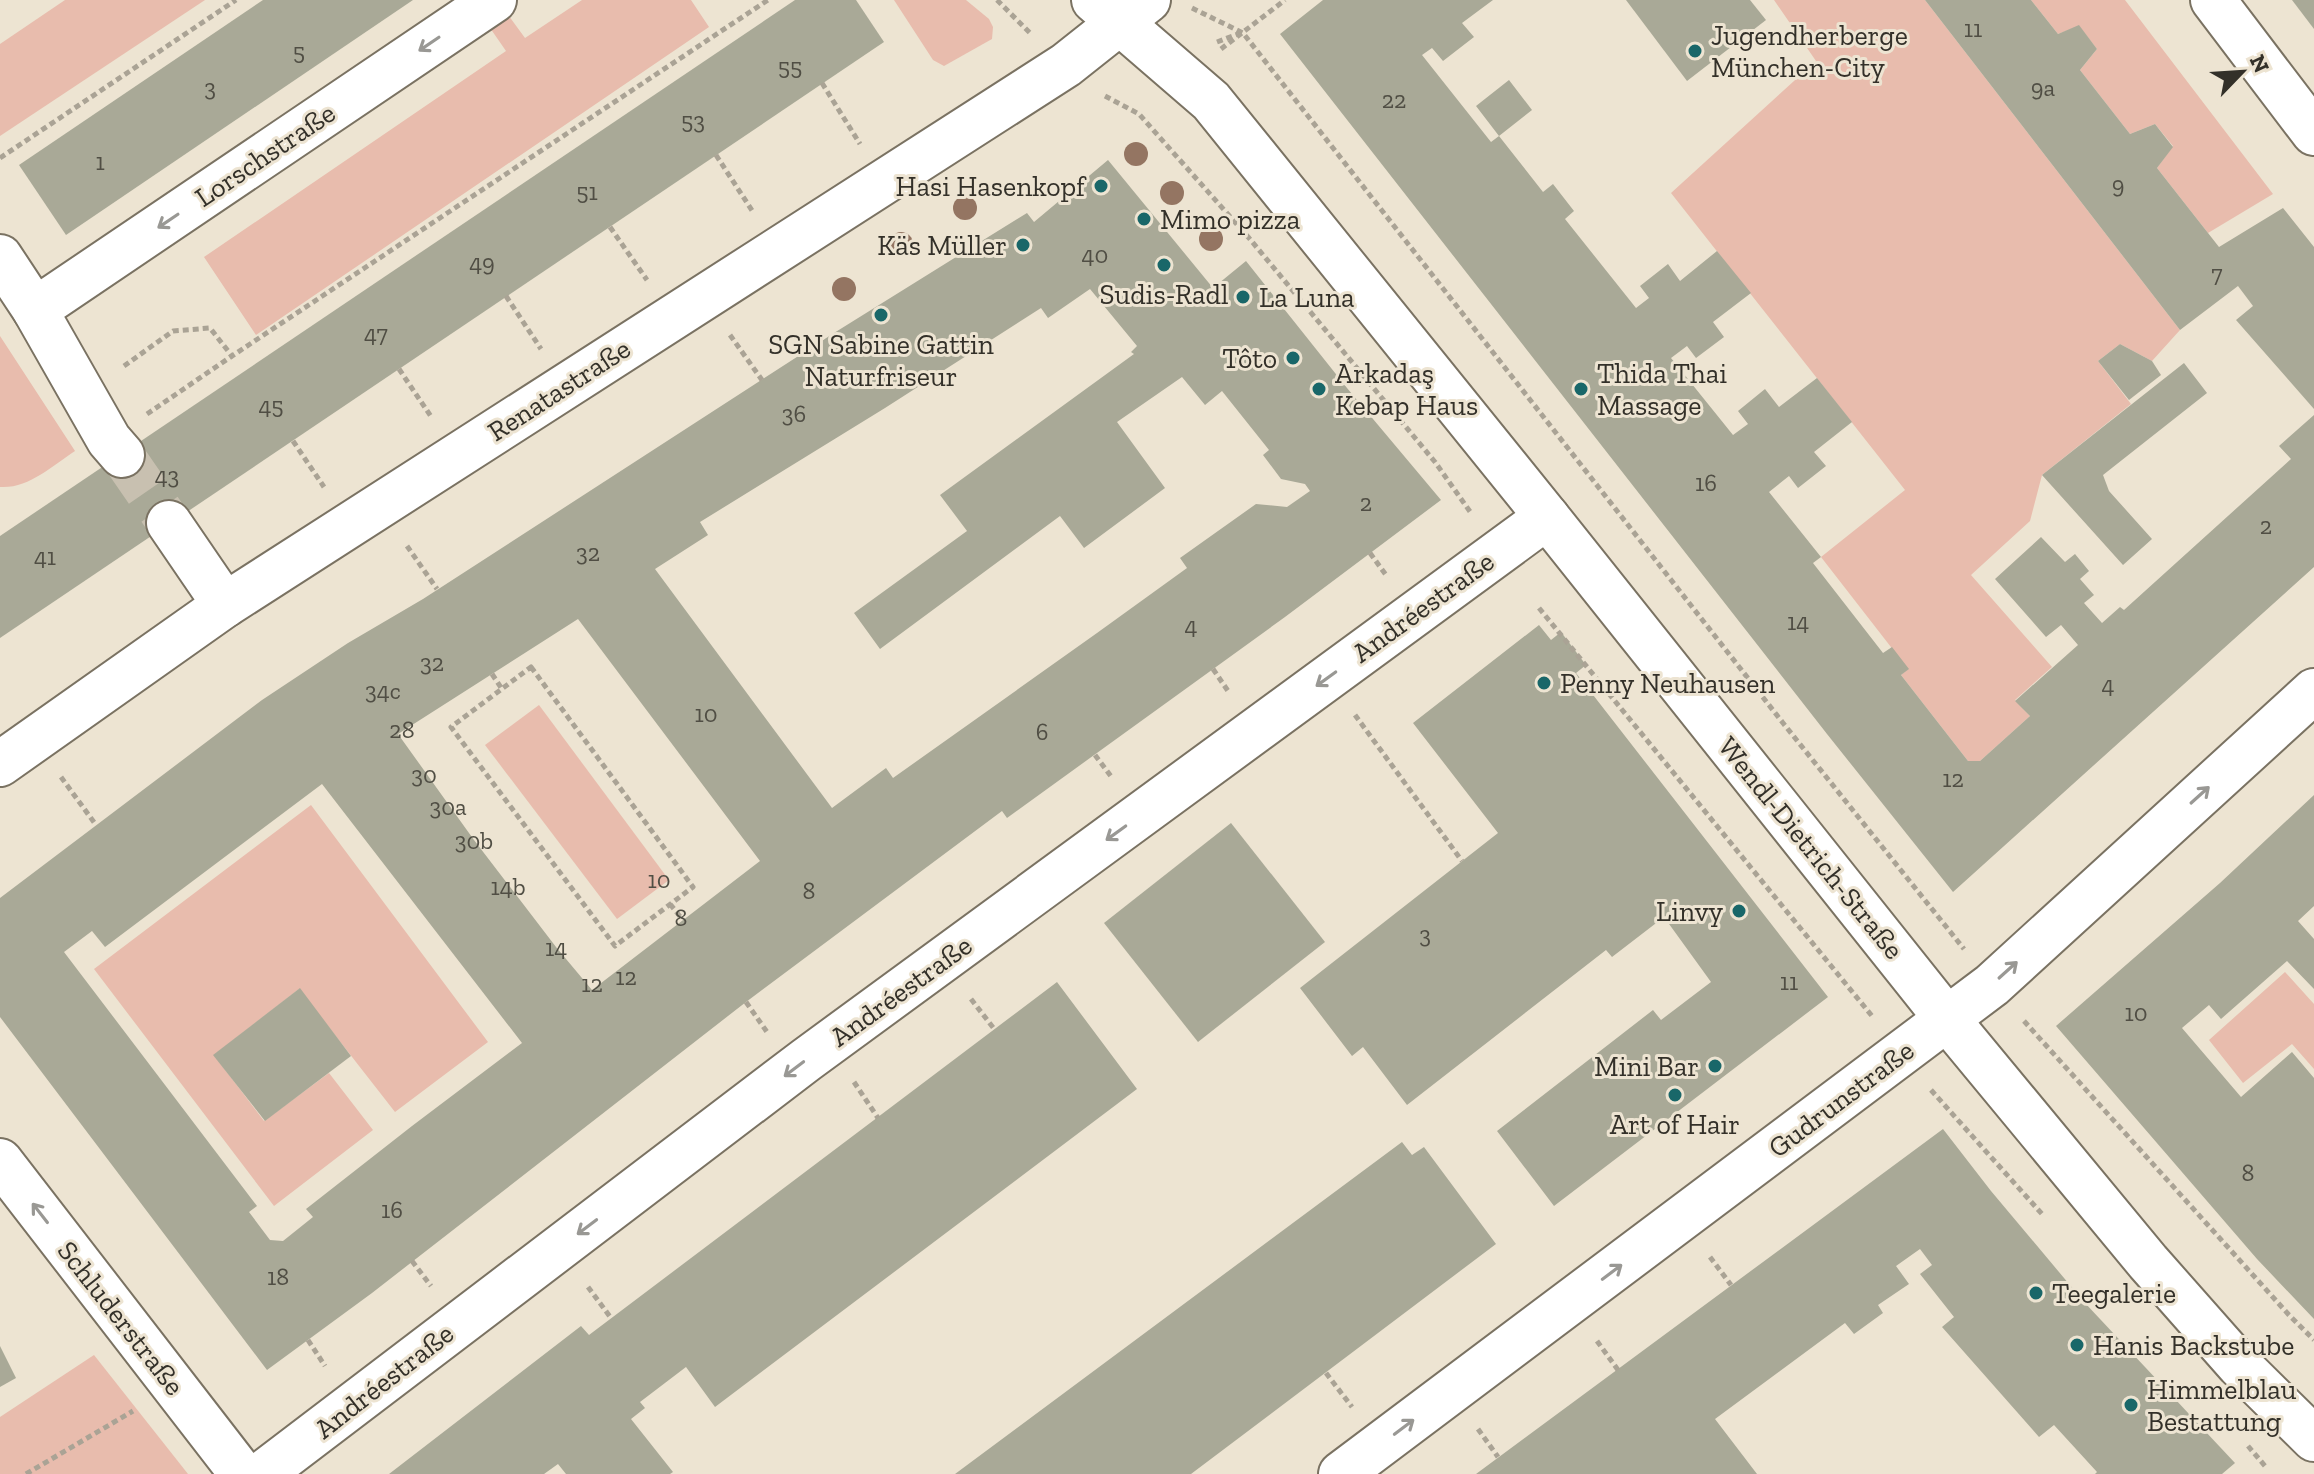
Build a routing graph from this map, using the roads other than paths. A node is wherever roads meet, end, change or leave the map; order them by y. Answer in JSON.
{"nodes":[{"id":1,"x":494,"y":0,"type":"edge"},
{"id":2,"x":2213,"y":0,"type":"edge"},
{"id":3,"x":1138,"y":7,"type":"edge"},
{"id":4,"x":2314,"y":133,"type":"edge"},
{"id":5,"x":0,"y":257,"type":"edge"},
{"id":6,"x":35,"y":310,"type":"junction"},
{"id":7,"x":115,"y":447,"type":"tunnel mouth"},
{"id":8,"x":1547,"y":517,"type":"junction"},
{"id":9,"x":169,"y":523,"type":"tunnel mouth"},
{"id":10,"x":225,"y":605,"type":"junction"},
{"id":11,"x":2314,"y":691,"type":"edge"},
{"id":12,"x":16,"y":752,"type":"edge"},
{"id":13,"x":1947,"y":1019,"type":"junction"},
{"id":14,"x":0,"y":1161,"type":"edge"},
{"id":15,"x":2314,"y":1439,"type":"edge"},
{"id":16,"x":242,"y":1474,"type":"edge"},
{"id":17,"x":262,"y":1474,"type":"edge"},
{"id":18,"x":1341,"y":1474,"type":"edge"}],
"edges":[{"from":1,"to":6,"type":"street","name":"Lorschstraße","one_way":true},
{"from":2,"to":4,"type":"street"},
{"from":3,"to":8,"type":"street","name":"Wendl-Dietrich-Straße"},
{"from":3,"to":10,"type":"street","name":"Renatastraße"},
{"from":5,"to":6,"type":"street"},
{"from":6,"to":7,"type":"street"},
{"from":8,"to":13,"type":"street","name":"Wendl-Dietrich-Straße"},
{"from":8,"to":17,"type":"street","name":"Andréestraße","one_way":true},
{"from":9,"to":10,"type":"street"},
{"from":10,"to":12,"type":"street","name":"Renatastraße"},
{"from":13,"to":11,"type":"street","name":"Gudrunstraße","one_way":true},
{"from":13,"to":15,"type":"street","name":"Wendl-Dietrich-Straße"},
{"from":18,"to":13,"type":"street","name":"Gudrunstraße","one_way":true},
{"from":16,"to":14,"type":"street","name":"Schluderstraße","one_way":true}]}
